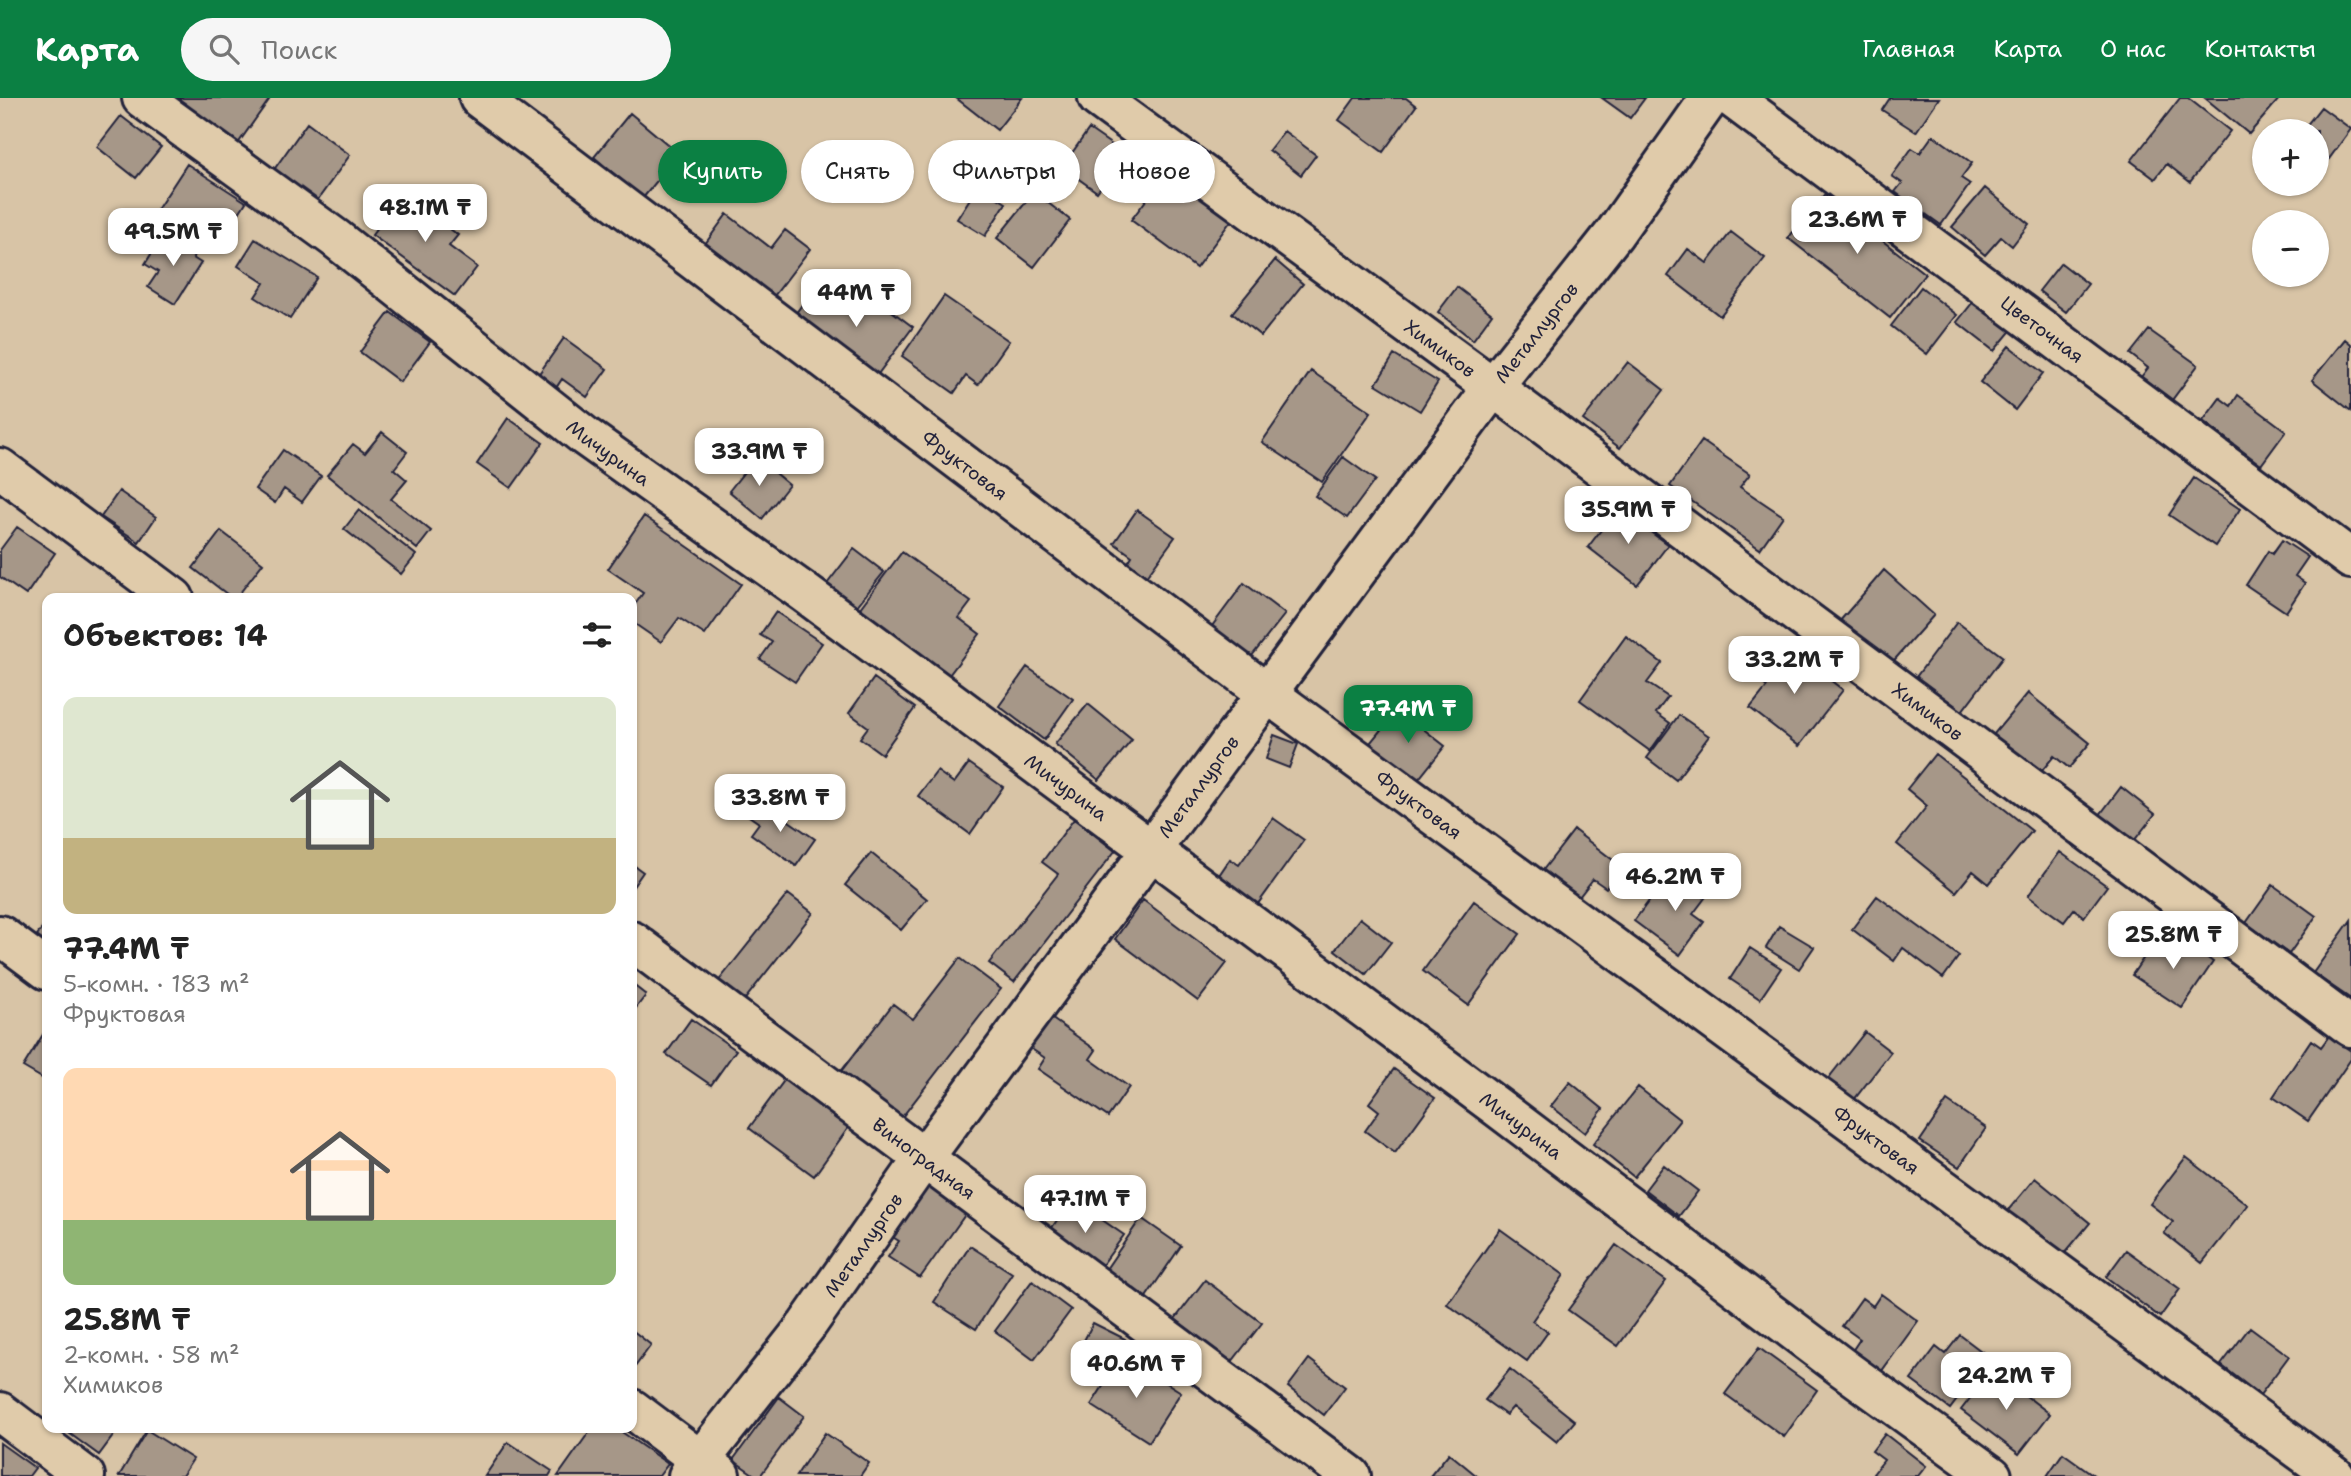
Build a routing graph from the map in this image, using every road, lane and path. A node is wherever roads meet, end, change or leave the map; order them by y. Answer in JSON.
{"nodes":[{"id":1,"x":142,"y":98,"type":"edge"},
{"id":2,"x":479,"y":98,"type":"edge"},
{"id":3,"x":1098,"y":98,"type":"edge"},
{"id":4,"x":1710,"y":98,"type":"edge"},
{"id":5,"x":1732,"y":98,"type":"edge"},
{"id":6,"x":1493,"y":387,"type":"junction"},
{"id":7,"x":0,"y":468,"type":"edge"},
{"id":8,"x":2351,"y":559,"type":"edge"},
{"id":9,"x":167,"y":593,"type":"edge"},
{"id":10,"x":1268,"y":694,"type":"junction"},
{"id":11,"x":1149,"y":851,"type":"junction"},
{"id":12,"x":0,"y":935,"type":"edge"},
{"id":13,"x":637,"y":945,"type":"edge"},
{"id":14,"x":42,"y":966,"type":"edge"},
{"id":15,"x":2351,"y":1027,"type":"edge"},
{"id":16,"x":923,"y":1159,"type":"junction"},
{"id":17,"x":0,"y":1412,"type":"edge"},
{"id":18,"x":637,"y":1413,"type":"edge"},
{"id":19,"x":703,"y":1471,"type":"edge"},
{"id":20,"x":85,"y":1476,"type":"edge"},
{"id":21,"x":1351,"y":1476,"type":"edge"},
{"id":22,"x":1992,"y":1476,"type":"edge"},
{"id":23,"x":2335,"y":1476,"type":"edge"}],
"edges":[{"from":1,"to":11,"type":"street","name":"Мичурина"},
{"from":2,"to":10,"type":"street","name":"Фруктовая"},
{"from":3,"to":6,"type":"street","name":"Химиков"},
{"from":4,"to":6,"type":"street","name":"Металлургов"},
{"from":5,"to":8,"type":"street","name":"Цветочная"},
{"from":6,"to":10,"type":"street","name":"Металлургов"},
{"from":6,"to":15,"type":"street","name":"Химиков"},
{"from":7,"to":9,"type":"street"},
{"from":10,"to":11,"type":"street","name":"Металлургов"},
{"from":10,"to":23,"type":"street","name":"Фруктовая"},
{"from":11,"to":16,"type":"street","name":"Металлургов"},
{"from":11,"to":22,"type":"street","name":"Мичурина"},
{"from":12,"to":14,"type":"street"},
{"from":13,"to":16,"type":"street","name":"Виноградная"},
{"from":16,"to":19,"type":"street","name":"Металлургов"},
{"from":16,"to":21,"type":"street","name":"Виноградная"},
{"from":17,"to":20,"type":"street"},
{"from":18,"to":19,"type":"street"}]}
